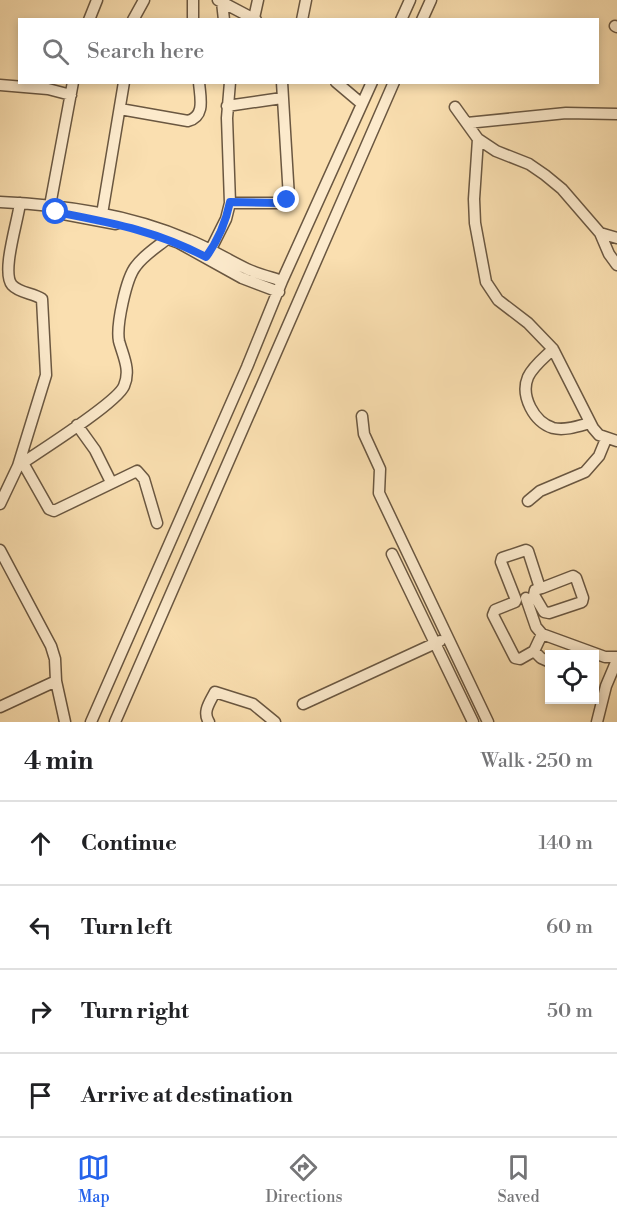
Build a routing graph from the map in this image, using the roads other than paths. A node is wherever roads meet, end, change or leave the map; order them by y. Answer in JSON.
{"nodes":[{"id":1,"x":97,"y":0,"type":"edge"},
{"id":2,"x":144,"y":0,"type":"edge"},
{"id":3,"x":193,"y":0,"type":"edge"},
{"id":4,"x":258,"y":0,"type":"edge"},
{"id":5,"x":306,"y":0,"type":"edge"},
{"id":6,"x":410,"y":0,"type":"edge"},
{"id":7,"x":431,"y":0,"type":"edge"},
{"id":8,"x":220,"y":1,"type":"edge"},
{"id":9,"x":90,"y":18,"type":"edge"},
{"id":10,"x":134,"y":18,"type":"edge"},
{"id":11,"x":193,"y":18,"type":"edge"},
{"id":12,"x":224,"y":18,"type":"edge"},
{"id":13,"x":253,"y":18,"type":"edge"},
{"id":14,"x":255,"y":18,"type":"edge"},
{"id":15,"x":302,"y":18,"type":"edge"},
{"id":16,"x":402,"y":18,"type":"edge"},
{"id":17,"x":423,"y":18,"type":"edge"},
{"id":18,"x":73,"y":84,"type":"edge"},
{"id":19,"x":124,"y":84,"type":"edge"},
{"id":20,"x":199,"y":84,"type":"edge"},
{"id":21,"x":230,"y":84,"type":"edge"},
{"id":22,"x":282,"y":84,"type":"edge"},
{"id":23,"x":338,"y":84,"type":"edge"},
{"id":24,"x":371,"y":84,"type":"edge"},
{"id":25,"x":393,"y":84,"type":"edge"},
{"id":26,"x":0,"y":85,"type":"edge"},
{"id":27,"x":70,"y":95,"type":"junction"},
{"id":28,"x":282,"y":98,"type":"junction"},
{"id":29,"x":362,"y":104,"type":"junction"},
{"id":30,"x":227,"y":106,"type":"junction"},
{"id":31,"x":455,"y":107,"type":"dead end"},
{"id":32,"x":120,"y":109,"type":"junction"},
{"id":33,"x":617,"y":114,"type":"edge"},
{"id":34,"x":467,"y":123,"type":"junction"},
{"id":35,"x":478,"y":138,"type":"junction"},
{"id":36,"x":0,"y":202,"type":"edge"},
{"id":37,"x":230,"y":202,"type":"junction"},
{"id":38,"x":20,"y":207,"type":"junction"},
{"id":39,"x":49,"y":208,"type":"junction"},
{"id":40,"x":0,"y":209,"type":"edge"},
{"id":41,"x":101,"y":217,"type":"junction"},
{"id":42,"x":600,"y":233,"type":"junction"},
{"id":43,"x":617,"y":238,"type":"edge"},
{"id":44,"x":167,"y":239,"type":"junction"},
{"id":45,"x":208,"y":254,"type":"junction"},
{"id":46,"x":617,"y":265,"type":"edge"},
{"id":47,"x":280,"y":287,"type":"junction"},
{"id":48,"x":553,"y":349,"type":"junction"},
{"id":49,"x":362,"y":416,"type":"dead end"},
{"id":50,"x":590,"y":423,"type":"junction"},
{"id":51,"x":77,"y":425,"type":"junction"},
{"id":52,"x":611,"y":440,"type":"edge"},
{"id":53,"x":20,"y":464,"type":"junction"},
{"id":54,"x":111,"y":482,"type":"junction"},
{"id":55,"x":528,"y":501,"type":"dead end"},
{"id":56,"x":0,"y":504,"type":"edge"},
{"id":57,"x":158,"y":523,"type":"dead end"},
{"id":58,"x":0,"y":550,"type":"edge"},
{"id":59,"x":392,"y":554,"type":"dead end"},
{"id":60,"x":542,"y":634,"type":"junction"},
{"id":61,"x":447,"y":635,"type":"junction"},
{"id":62,"x":435,"y":644,"type":"junction"},
{"id":63,"x":578,"y":650,"type":"edge"},
{"id":64,"x":534,"y":651,"type":"junction"},
{"id":65,"x":599,"y":656,"type":"edge"},
{"id":66,"x":617,"y":659,"type":"edge"},
{"id":67,"x":545,"y":660,"type":"edge"},
{"id":68,"x":56,"y":681,"type":"junction"},
{"id":69,"x":303,"y":704,"type":"dead end"},
{"id":70,"x":0,"y":707,"type":"edge"},
{"id":71,"x":65,"y":722,"type":"edge"},
{"id":72,"x":91,"y":722,"type":"edge"},
{"id":73,"x":114,"y":722,"type":"edge"},
{"id":74,"x":208,"y":722,"type":"edge"},
{"id":75,"x":275,"y":722,"type":"edge"},
{"id":76,"x":473,"y":722,"type":"edge"},
{"id":77,"x":488,"y":722,"type":"edge"},
{"id":78,"x":597,"y":722,"type":"edge"}],
"edges":[{"from":1,"to":9,"type":"street"},
{"from":2,"to":10,"type":"street"},
{"from":3,"to":11,"type":"street"},
{"from":4,"to":14,"type":"street"},
{"from":5,"to":15,"type":"street"},
{"from":6,"to":16,"type":"street"},
{"from":7,"to":17,"type":"street"},
{"from":8,"to":12,"type":"street"},
{"from":8,"to":13,"type":"street"},
{"from":18,"to":27,"type":"street"},
{"from":19,"to":32,"type":"street"},
{"from":20,"to":32,"type":"street"},
{"from":21,"to":30,"type":"street"},
{"from":22,"to":28,"type":"street"},
{"from":23,"to":29,"type":"street"},
{"from":24,"to":29,"type":"street"},
{"from":25,"to":73,"type":"street"},
{"from":26,"to":27,"type":"street"},
{"from":27,"to":39,"type":"street"},
{"from":28,"to":30,"type":"street"},
{"from":28,"to":37,"type":"street"},
{"from":29,"to":47,"type":"street"},
{"from":30,"to":37,"type":"street"},
{"from":31,"to":34,"type":"street"},
{"from":32,"to":41,"type":"street"},
{"from":33,"to":34,"type":"street"},
{"from":34,"to":35,"type":"street"},
{"from":35,"to":42,"type":"street"},
{"from":35,"to":48,"type":"street"},
{"from":36,"to":38,"type":"street"},
{"from":37,"to":45,"type":"street"},
{"from":38,"to":39,"type":"street"},
{"from":38,"to":40,"type":"street"},
{"from":38,"to":53,"type":"street"},
{"from":39,"to":41,"type":"street"},
{"from":41,"to":44,"type":"street"},
{"from":41,"to":45,"type":"street"},
{"from":42,"to":43,"type":"street"},
{"from":42,"to":46,"type":"street"},
{"from":44,"to":45,"type":"street"},
{"from":44,"to":51,"type":"street"},
{"from":45,"to":47,"type":"street"},
{"from":47,"to":72,"type":"street"},
{"from":48,"to":50,"type":"street"},
{"from":48,"to":50,"type":"street"},
{"from":49,"to":61,"type":"street"},
{"from":50,"to":52,"type":"street"},
{"from":51,"to":53,"type":"street"},
{"from":51,"to":54,"type":"street"},
{"from":52,"to":55,"type":"street"},
{"from":53,"to":54,"type":"street"},
{"from":53,"to":56,"type":"street"},
{"from":54,"to":57,"type":"street"},
{"from":58,"to":68,"type":"street"},
{"from":59,"to":62,"type":"street"},
{"from":60,"to":63,"type":"street"},
{"from":60,"to":64,"type":"street"},
{"from":60,"to":64,"type":"street"},
{"from":61,"to":62,"type":"street"},
{"from":61,"to":77,"type":"street"},
{"from":62,"to":69,"type":"street"},
{"from":62,"to":76,"type":"street"},
{"from":64,"to":67,"type":"street"},
{"from":65,"to":66,"type":"street"},
{"from":66,"to":78,"type":"street"},
{"from":68,"to":70,"type":"street"},
{"from":68,"to":71,"type":"street"},
{"from":74,"to":75,"type":"street"}]}
